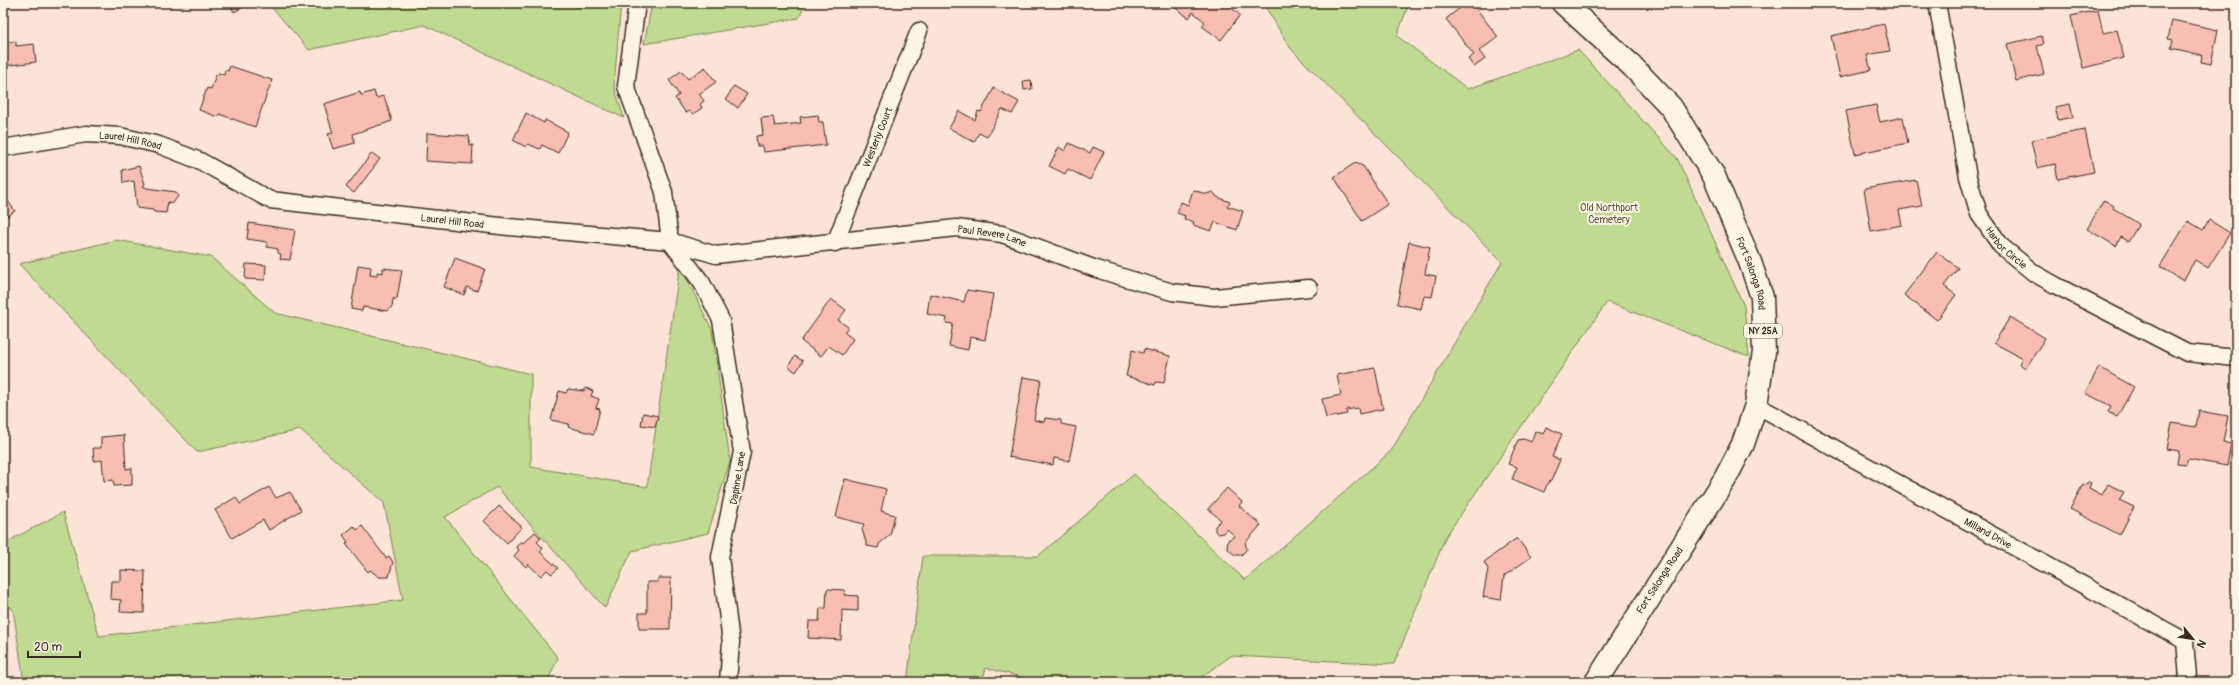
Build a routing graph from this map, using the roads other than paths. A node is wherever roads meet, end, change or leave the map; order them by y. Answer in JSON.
{"nodes":[{"id":1,"x":637,"y":3,"type":"edge"},
{"id":2,"x":1563,"y":3,"type":"edge"},
{"id":3,"x":1937,"y":3,"type":"edge"},
{"id":4,"x":919,"y":32,"type":"dead end"},
{"id":5,"x":3,"y":148,"type":"edge"},
{"id":6,"x":670,"y":241,"type":"junction"},
{"id":7,"x":835,"y":243,"type":"junction"},
{"id":8,"x":1308,"y":288,"type":"dead end"},
{"id":9,"x":2236,"y":358,"type":"edge"},
{"id":10,"x":1756,"y":405,"type":"junction"},
{"id":11,"x":728,"y":682,"type":"edge"},
{"id":12,"x":1596,"y":682,"type":"edge"},
{"id":13,"x":2185,"y":682,"type":"edge"}],
"edges":[{"from":1,"to":6,"type":"street"},
{"from":2,"to":10,"type":"main road","name":"Fort Salonga Road","number":"NY 25A"},
{"from":3,"to":9,"type":"street","name":"Harbor Circle"},
{"from":4,"to":7,"type":"street","name":"Westerly Court"},
{"from":5,"to":6,"type":"street","name":"Laurel Hill Road"},
{"from":6,"to":7,"type":"street","name":"Paul Revere Lane"},
{"from":6,"to":11,"type":"street","name":"Daphne Lane"},
{"from":7,"to":8,"type":"street","name":"Paul Revere Lane"},
{"from":10,"to":12,"type":"main road","name":"Fort Salonga Road","number":"NY 25A"},
{"from":10,"to":13,"type":"street","name":"Milland Drive"}]}
